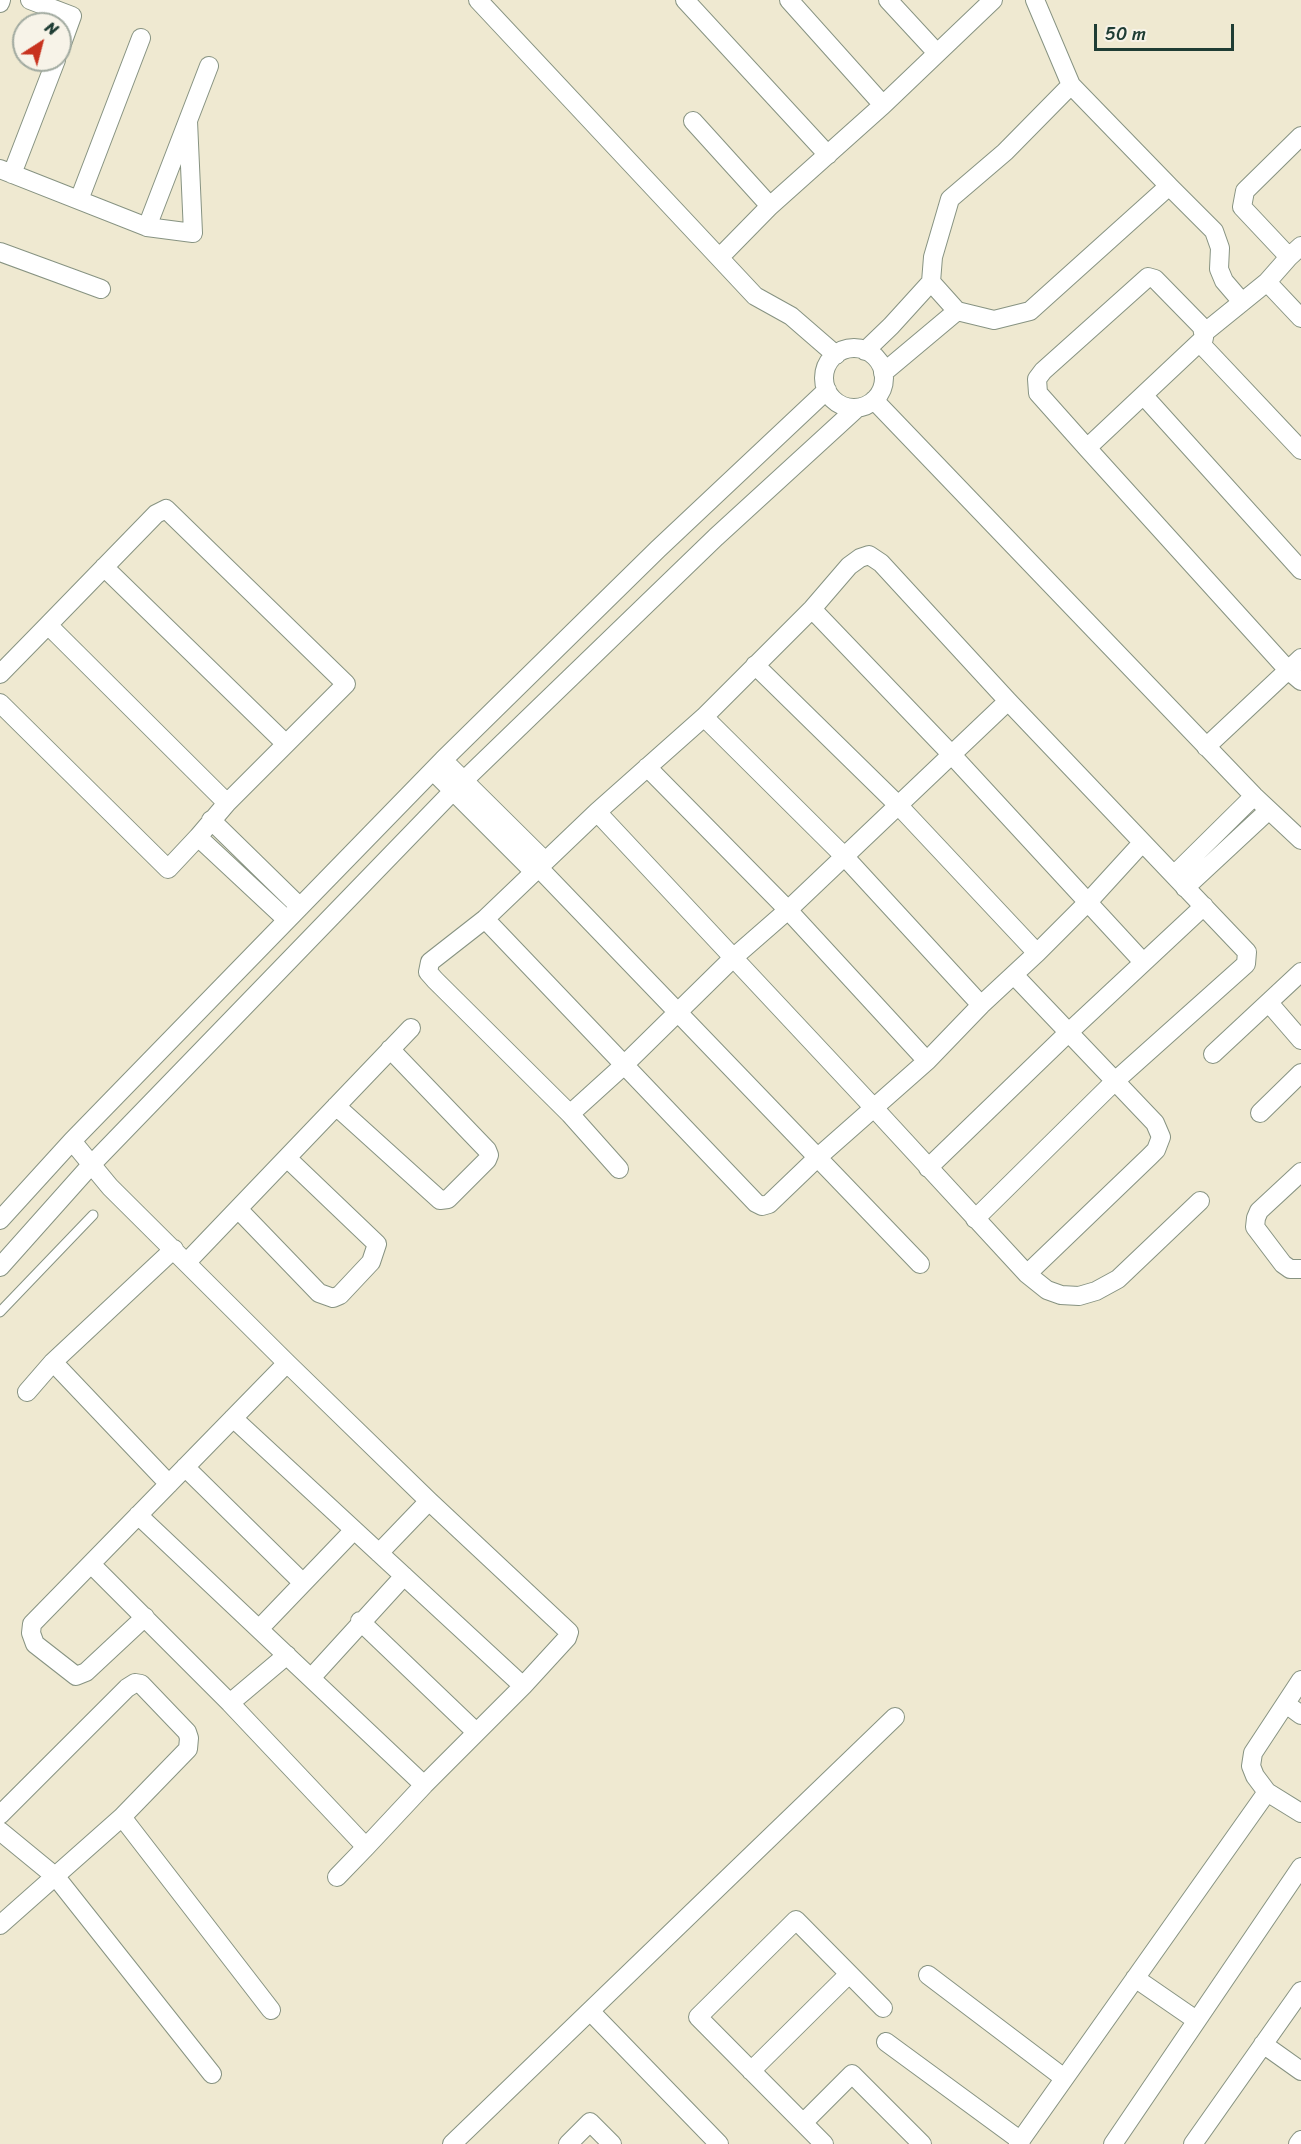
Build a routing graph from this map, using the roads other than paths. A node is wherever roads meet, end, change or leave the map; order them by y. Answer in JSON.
{"nodes":[{"id":1,"x":30,"y":0,"type":"edge"},
{"id":2,"x":478,"y":0,"type":"edge"},
{"id":3,"x":685,"y":0,"type":"edge"},
{"id":4,"x":789,"y":0,"type":"edge"},
{"id":5,"x":888,"y":0,"type":"edge"},
{"id":6,"x":993,"y":0,"type":"edge"},
{"id":7,"x":1035,"y":0,"type":"edge"},
{"id":8,"x":62,"y":12,"type":"edge"},
{"id":9,"x":141,"y":38,"type":"dead end"},
{"id":10,"x":937,"y":53,"type":"junction"},
{"id":11,"x":209,"y":66,"type":"dead end"},
{"id":12,"x":51,"y":72,"type":"edge"},
{"id":13,"x":1071,"y":85,"type":"junction"},
{"id":14,"x":882,"y":105,"type":"junction"},
{"id":15,"x":188,"y":121,"type":"junction"},
{"id":16,"x":693,"y":121,"type":"dead end"},
{"id":17,"x":1301,"y":136,"type":"edge"},
{"id":18,"x":828,"y":155,"type":"junction"},
{"id":19,"x":6,"y":171,"type":"edge"},
{"id":20,"x":1169,"y":186,"type":"junction"},
{"id":21,"x":79,"y":200,"type":"junction"},
{"id":22,"x":770,"y":206,"type":"junction"},
{"id":23,"x":147,"y":227,"type":"junction"},
{"id":24,"x":1295,"y":251,"type":"edge"},
{"id":25,"x":0,"y":252,"type":"edge"},
{"id":26,"x":720,"y":257,"type":"junction"},
{"id":27,"x":931,"y":282,"type":"junction"},
{"id":28,"x":1267,"y":282,"type":"junction"},
{"id":29,"x":101,"y":289,"type":"dead end"},
{"id":30,"x":1242,"y":302,"type":"junction"},
{"id":31,"x":957,"y":311,"type":"junction"},
{"id":32,"x":1301,"y":318,"type":"edge"},
{"id":33,"x":1202,"y":338,"type":"junction"},
{"id":34,"x":865,"y":351,"type":"junction"},
{"id":35,"x":836,"y":355,"type":"junction"},
{"id":36,"x":884,"y":373,"type":"junction"},
{"id":37,"x":827,"y":390,"type":"junction"},
{"id":38,"x":1144,"y":396,"type":"junction"},
{"id":39,"x":866,"y":404,"type":"junction"},
{"id":40,"x":1088,"y":448,"type":"junction"},
{"id":41,"x":1301,"y":450,"type":"edge"},
{"id":42,"x":104,"y":567,"type":"junction"},
{"id":43,"x":1301,"y":570,"type":"edge"},
{"id":44,"x":812,"y":609,"type":"junction"},
{"id":45,"x":48,"y":626,"type":"junction"},
{"id":46,"x":755,"y":665,"type":"junction"},
{"id":47,"x":1297,"y":670,"type":"edge"},
{"id":48,"x":0,"y":674,"type":"edge"},
{"id":49,"x":1008,"y":701,"type":"junction"},
{"id":50,"x":0,"y":703,"type":"edge"},
{"id":51,"x":704,"y":717,"type":"junction"},
{"id":52,"x":286,"y":744,"type":"junction"},
{"id":53,"x":1206,"y":747,"type":"junction"},
{"id":54,"x":952,"y":754,"type":"junction"},
{"id":55,"x":438,"y":765,"type":"junction"},
{"id":56,"x":647,"y":767,"type":"junction"},
{"id":57,"x":459,"y":785,"type":"junction"},
{"id":58,"x":1254,"y":796,"type":"junction"},
{"id":59,"x":227,"y":803,"type":"junction"},
{"id":60,"x":899,"y":806,"type":"junction"},
{"id":61,"x":1269,"y":810,"type":"junction"},
{"id":62,"x":597,"y":812,"type":"junction"},
{"id":63,"x":211,"y":820,"type":"junction"},
{"id":64,"x":198,"y":837,"type":"junction"},
{"id":65,"x":1301,"y":840,"type":"edge"},
{"id":66,"x":1142,"y":843,"type":"junction"},
{"id":67,"x":844,"y":856,"type":"junction"},
{"id":68,"x":539,"y":867,"type":"junction"},
{"id":69,"x":1179,"y":881,"type":"junction"},
{"id":70,"x":1089,"y":901,"type":"junction"},
{"id":71,"x":1204,"y":906,"type":"junction"},
{"id":72,"x":788,"y":910,"type":"junction"},
{"id":73,"x":294,"y":914,"type":"junction"},
{"id":74,"x":485,"y":919,"type":"junction"},
{"id":75,"x":1037,"y":953,"type":"junction"},
{"id":76,"x":734,"y":958,"type":"junction"},
{"id":77,"x":1143,"y":962,"type":"junction"},
{"id":78,"x":1301,"y":972,"type":"edge"},
{"id":79,"x":1014,"y":975,"type":"junction"},
{"id":80,"x":1269,"y":1003,"type":"junction"},
{"id":81,"x":981,"y":1005,"type":"junction"},
{"id":82,"x":676,"y":1012,"type":"junction"},
{"id":83,"x":411,"y":1028,"type":"dead end"},
{"id":84,"x":1069,"y":1032,"type":"junction"},
{"id":85,"x":1301,"y":1040,"type":"edge"},
{"id":86,"x":390,"y":1049,"type":"junction"},
{"id":87,"x":1213,"y":1054,"type":"dead end"},
{"id":88,"x":927,"y":1061,"type":"junction"},
{"id":89,"x":623,"y":1066,"type":"junction"},
{"id":90,"x":1301,"y":1073,"type":"edge"},
{"id":91,"x":1114,"y":1082,"type":"junction"},
{"id":92,"x":336,"y":1106,"type":"junction"},
{"id":93,"x":874,"y":1108,"type":"junction"},
{"id":94,"x":1260,"y":1113,"type":"dead end"},
{"id":95,"x":570,"y":1114,"type":"junction"},
{"id":96,"x":72,"y":1141,"type":"junction"},
{"id":97,"x":287,"y":1158,"type":"junction"},
{"id":98,"x":817,"y":1158,"type":"junction"},
{"id":99,"x":91,"y":1165,"type":"junction"},
{"id":100,"x":928,"y":1168,"type":"junction"},
{"id":101,"x":619,"y":1169,"type":"dead end"},
{"id":102,"x":1301,"y":1172,"type":"edge"},
{"id":103,"x":1200,"y":1201,"type":"dead end"},
{"id":104,"x":238,"y":1209,"type":"junction"},
{"id":105,"x":93,"y":1215,"type":"dead end"},
{"id":106,"x":975,"y":1219,"type":"junction"},
{"id":107,"x":0,"y":1220,"type":"edge"},
{"id":108,"x":180,"y":1255,"type":"junction"},
{"id":109,"x":920,"y":1264,"type":"dead end"},
{"id":110,"x":0,"y":1267,"type":"edge"},
{"id":111,"x":1301,"y":1269,"type":"edge"},
{"id":112,"x":1027,"y":1274,"type":"junction"},
{"id":113,"x":0,"y":1312,"type":"edge"},
{"id":114,"x":52,"y":1362,"type":"junction"},
{"id":115,"x":286,"y":1363,"type":"junction"},
{"id":116,"x":27,"y":1392,"type":"dead end"},
{"id":117,"x":233,"y":1418,"type":"junction"},
{"id":118,"x":185,"y":1467,"type":"junction"},
{"id":119,"x":169,"y":1484,"type":"junction"},
{"id":120,"x":429,"y":1501,"type":"junction"},
{"id":121,"x":138,"y":1515,"type":"junction"},
{"id":122,"x":354,"y":1530,"type":"junction"},
{"id":123,"x":379,"y":1553,"type":"junction"},
{"id":124,"x":91,"y":1564,"type":"junction"},
{"id":125,"x":404,"y":1576,"type":"junction"},
{"id":126,"x":303,"y":1583,"type":"junction"},
{"id":127,"x":145,"y":1617,"type":"junction"},
{"id":128,"x":360,"y":1621,"type":"junction"},
{"id":129,"x":259,"y":1629,"type":"junction"},
{"id":130,"x":287,"y":1655,"type":"junction"},
{"id":131,"x":310,"y":1678,"type":"junction"},
{"id":132,"x":1301,"y":1680,"type":"edge"},
{"id":133,"x":523,"y":1686,"type":"junction"},
{"id":134,"x":230,"y":1703,"type":"junction"},
{"id":135,"x":1286,"y":1704,"type":"junction"},
{"id":136,"x":1301,"y":1715,"type":"edge"},
{"id":137,"x":895,"y":1717,"type":"dead end"},
{"id":138,"x":476,"y":1732,"type":"junction"},
{"id":139,"x":424,"y":1785,"type":"junction"},
{"id":140,"x":1267,"y":1792,"type":"junction"},
{"id":141,"x":1301,"y":1813,"type":"edge"},
{"id":142,"x":0,"y":1815,"type":"edge"},
{"id":143,"x":122,"y":1817,"type":"junction"},
{"id":144,"x":0,"y":1831,"type":"edge"},
{"id":145,"x":366,"y":1847,"type":"junction"},
{"id":146,"x":1301,"y":1867,"type":"edge"},
{"id":147,"x":336,"y":1876,"type":"dead end"},
{"id":148,"x":56,"y":1877,"type":"junction"},
{"id":149,"x":0,"y":1925,"type":"edge"},
{"id":150,"x":849,"y":1974,"type":"junction"},
{"id":151,"x":927,"y":1975,"type":"dead end"},
{"id":152,"x":1135,"y":1978,"type":"junction"},
{"id":153,"x":1301,"y":1991,"type":"edge"},
{"id":154,"x":883,"y":2008,"type":"dead end"},
{"id":155,"x":271,"y":2010,"type":"dead end"},
{"id":156,"x":590,"y":2011,"type":"junction"},
{"id":157,"x":1196,"y":2020,"type":"junction"},
{"id":158,"x":886,"y":2042,"type":"dead end"},
{"id":159,"x":1263,"y":2044,"type":"junction"},
{"id":160,"x":751,"y":2071,"type":"junction"},
{"id":161,"x":1301,"y":2071,"type":"edge"},
{"id":162,"x":212,"y":2074,"type":"dead end"},
{"id":163,"x":1064,"y":2078,"type":"junction"},
{"id":164,"x":803,"y":2123,"type":"junction"},
{"id":165,"x":1301,"y":2140,"type":"edge"},
{"id":166,"x":1019,"y":2142,"type":"edge"},
{"id":167,"x":452,"y":2144,"type":"edge"},
{"id":168,"x":568,"y":2144,"type":"edge"},
{"id":169,"x":612,"y":2144,"type":"edge"},
{"id":170,"x":719,"y":2144,"type":"edge"},
{"id":171,"x":824,"y":2144,"type":"edge"},
{"id":172,"x":922,"y":2144,"type":"edge"},
{"id":173,"x":1113,"y":2144,"type":"edge"},
{"id":174,"x":1193,"y":2144,"type":"edge"},
{"id":175,"x":1298,"y":2144,"type":"edge"}],
"edges":[{"from":1,"to":8,"type":"street"},
{"from":2,"to":26,"type":"street"},
{"from":3,"to":18,"type":"street"},
{"from":4,"to":14,"type":"street"},
{"from":5,"to":10,"type":"street"},
{"from":6,"to":10,"type":"street"},
{"from":7,"to":13,"type":"street"},
{"from":9,"to":21,"type":"street"},
{"from":10,"to":14,"type":"street"},
{"from":11,"to":15,"type":"street"},
{"from":12,"to":19,"type":"street"},
{"from":13,"to":20,"type":"street"},
{"from":13,"to":27,"type":"street"},
{"from":14,"to":18,"type":"street"},
{"from":15,"to":23,"type":"street"},
{"from":15,"to":23,"type":"street"},
{"from":16,"to":22,"type":"street"},
{"from":17,"to":24,"type":"street"},
{"from":18,"to":22,"type":"street"},
{"from":19,"to":21,"type":"street"},
{"from":20,"to":30,"type":"street"},
{"from":20,"to":31,"type":"street"},
{"from":21,"to":23,"type":"street"},
{"from":22,"to":26,"type":"street"},
{"from":24,"to":28,"type":"street"},
{"from":25,"to":29,"type":"street"},
{"from":26,"to":35,"type":"street"},
{"from":27,"to":31,"type":"street"},
{"from":27,"to":34,"type":"street"},
{"from":28,"to":30,"type":"street"},
{"from":28,"to":32,"type":"street"},
{"from":30,"to":33,"type":"street"},
{"from":31,"to":36,"type":"street"},
{"from":33,"to":38,"type":"street"},
{"from":33,"to":40,"type":"street"},
{"from":33,"to":41,"type":"street"},
{"from":34,"to":35,"type":"street"},
{"from":34,"to":36,"type":"street"},
{"from":35,"to":37,"type":"street"},
{"from":36,"to":39,"type":"street"},
{"from":37,"to":39,"type":"street"},
{"from":37,"to":55,"type":"street"},
{"from":38,"to":40,"type":"street"},
{"from":38,"to":43,"type":"street"},
{"from":39,"to":53,"type":"street"},
{"from":39,"to":57,"type":"street"},
{"from":40,"to":47,"type":"street"},
{"from":42,"to":45,"type":"street"},
{"from":42,"to":52,"type":"street"},
{"from":42,"to":52,"type":"street"},
{"from":44,"to":46,"type":"street"},
{"from":44,"to":49,"type":"street"},
{"from":44,"to":54,"type":"street"},
{"from":45,"to":48,"type":"street"},
{"from":45,"to":59,"type":"street"},
{"from":46,"to":51,"type":"street"},
{"from":46,"to":60,"type":"street"},
{"from":47,"to":53,"type":"street"},
{"from":49,"to":54,"type":"street"},
{"from":49,"to":66,"type":"street"},
{"from":50,"to":64,"type":"street"},
{"from":51,"to":56,"type":"street"},
{"from":51,"to":67,"type":"street"},
{"from":52,"to":59,"type":"street"},
{"from":53,"to":58,"type":"street"},
{"from":54,"to":60,"type":"street"},
{"from":54,"to":70,"type":"street"},
{"from":55,"to":57,"type":"street"},
{"from":55,"to":73,"type":"street"},
{"from":56,"to":62,"type":"street"},
{"from":56,"to":72,"type":"street"},
{"from":57,"to":68,"type":"street"},
{"from":57,"to":99,"type":"street"},
{"from":58,"to":61,"type":"street"},
{"from":58,"to":69,"type":"street"},
{"from":59,"to":63,"type":"street"},
{"from":60,"to":67,"type":"street"},
{"from":60,"to":75,"type":"street"},
{"from":61,"to":65,"type":"street"},
{"from":61,"to":69,"type":"street"},
{"from":62,"to":68,"type":"street"},
{"from":62,"to":76,"type":"street"},
{"from":63,"to":64,"type":"street"},
{"from":63,"to":73,"type":"street"},
{"from":64,"to":73,"type":"street"},
{"from":66,"to":69,"type":"street"},
{"from":66,"to":70,"type":"street"},
{"from":67,"to":72,"type":"street"},
{"from":67,"to":81,"type":"street"},
{"from":68,"to":74,"type":"street"},
{"from":68,"to":82,"type":"street"},
{"from":69,"to":71,"type":"street"},
{"from":70,"to":75,"type":"street"},
{"from":70,"to":77,"type":"street"},
{"from":71,"to":77,"type":"street"},
{"from":71,"to":91,"type":"street"},
{"from":72,"to":76,"type":"street"},
{"from":72,"to":88,"type":"street"},
{"from":73,"to":96,"type":"street"},
{"from":74,"to":89,"type":"street"},
{"from":74,"to":95,"type":"street"},
{"from":75,"to":79,"type":"street"},
{"from":76,"to":82,"type":"street"},
{"from":76,"to":93,"type":"street"},
{"from":77,"to":84,"type":"street"},
{"from":78,"to":80,"type":"street"},
{"from":79,"to":81,"type":"street"},
{"from":79,"to":84,"type":"street"},
{"from":80,"to":85,"type":"street"},
{"from":80,"to":87,"type":"street"},
{"from":81,"to":88,"type":"street"},
{"from":82,"to":89,"type":"street"},
{"from":82,"to":98,"type":"street"},
{"from":83,"to":86,"type":"street"},
{"from":84,"to":91,"type":"street"},
{"from":84,"to":100,"type":"street"},
{"from":86,"to":92,"type":"street"},
{"from":86,"to":92,"type":"street"},
{"from":88,"to":93,"type":"street"},
{"from":89,"to":95,"type":"street"},
{"from":89,"to":98,"type":"street"},
{"from":90,"to":94,"type":"street"},
{"from":91,"to":106,"type":"street"},
{"from":91,"to":112,"type":"street"},
{"from":92,"to":97,"type":"street"},
{"from":93,"to":98,"type":"street"},
{"from":93,"to":100,"type":"street"},
{"from":95,"to":101,"type":"street"},
{"from":96,"to":99,"type":"street"},
{"from":96,"to":107,"type":"street"},
{"from":97,"to":104,"type":"street"},
{"from":97,"to":104,"type":"street"},
{"from":98,"to":109,"type":"street"},
{"from":99,"to":108,"type":"street"},
{"from":99,"to":110,"type":"street"},
{"from":100,"to":106,"type":"street"},
{"from":102,"to":111,"type":"street"},
{"from":103,"to":112,"type":"street"},
{"from":104,"to":108,"type":"street"},
{"from":105,"to":113,"type":"lane"},
{"from":106,"to":112,"type":"street"},
{"from":108,"to":114,"type":"street"},
{"from":108,"to":115,"type":"street"},
{"from":114,"to":116,"type":"street"},
{"from":114,"to":119,"type":"street"},
{"from":115,"to":117,"type":"street"},
{"from":115,"to":120,"type":"street"},
{"from":117,"to":118,"type":"street"},
{"from":117,"to":122,"type":"street"},
{"from":118,"to":119,"type":"street"},
{"from":118,"to":126,"type":"street"},
{"from":119,"to":121,"type":"street"},
{"from":120,"to":123,"type":"street"},
{"from":120,"to":133,"type":"street"},
{"from":121,"to":124,"type":"street"},
{"from":121,"to":129,"type":"street"},
{"from":122,"to":123,"type":"street"},
{"from":122,"to":126,"type":"street"},
{"from":123,"to":125,"type":"street"},
{"from":124,"to":127,"type":"street"},
{"from":124,"to":127,"type":"street"},
{"from":125,"to":128,"type":"street"},
{"from":125,"to":133,"type":"street"},
{"from":126,"to":129,"type":"street"},
{"from":127,"to":134,"type":"street"},
{"from":128,"to":131,"type":"street"},
{"from":128,"to":138,"type":"street"},
{"from":129,"to":130,"type":"street"},
{"from":130,"to":131,"type":"street"},
{"from":130,"to":134,"type":"street"},
{"from":131,"to":139,"type":"street"},
{"from":132,"to":135,"type":"street"},
{"from":133,"to":138,"type":"street"},
{"from":134,"to":145,"type":"street"},
{"from":135,"to":136,"type":"street"},
{"from":135,"to":140,"type":"street"},
{"from":137,"to":156,"type":"street"},
{"from":138,"to":139,"type":"street"},
{"from":139,"to":145,"type":"street"},
{"from":140,"to":141,"type":"street"},
{"from":140,"to":152,"type":"street"},
{"from":142,"to":143,"type":"street"},
{"from":143,"to":148,"type":"street"},
{"from":143,"to":155,"type":"street"},
{"from":144,"to":148,"type":"street"},
{"from":145,"to":147,"type":"street"},
{"from":146,"to":157,"type":"street"},
{"from":148,"to":149,"type":"street"},
{"from":148,"to":162,"type":"street"},
{"from":150,"to":154,"type":"street"},
{"from":150,"to":160,"type":"street"},
{"from":150,"to":160,"type":"street"},
{"from":151,"to":163,"type":"street"},
{"from":152,"to":157,"type":"street"},
{"from":152,"to":163,"type":"street"},
{"from":153,"to":159,"type":"street"},
{"from":156,"to":167,"type":"street"},
{"from":156,"to":170,"type":"street"},
{"from":157,"to":173,"type":"street"},
{"from":158,"to":166,"type":"street"},
{"from":159,"to":161,"type":"street"},
{"from":159,"to":174,"type":"street"},
{"from":160,"to":164,"type":"street"},
{"from":163,"to":166,"type":"street"},
{"from":164,"to":171,"type":"street"},
{"from":164,"to":172,"type":"street"},
{"from":165,"to":175,"type":"street"},
{"from":168,"to":169,"type":"street"}]}
